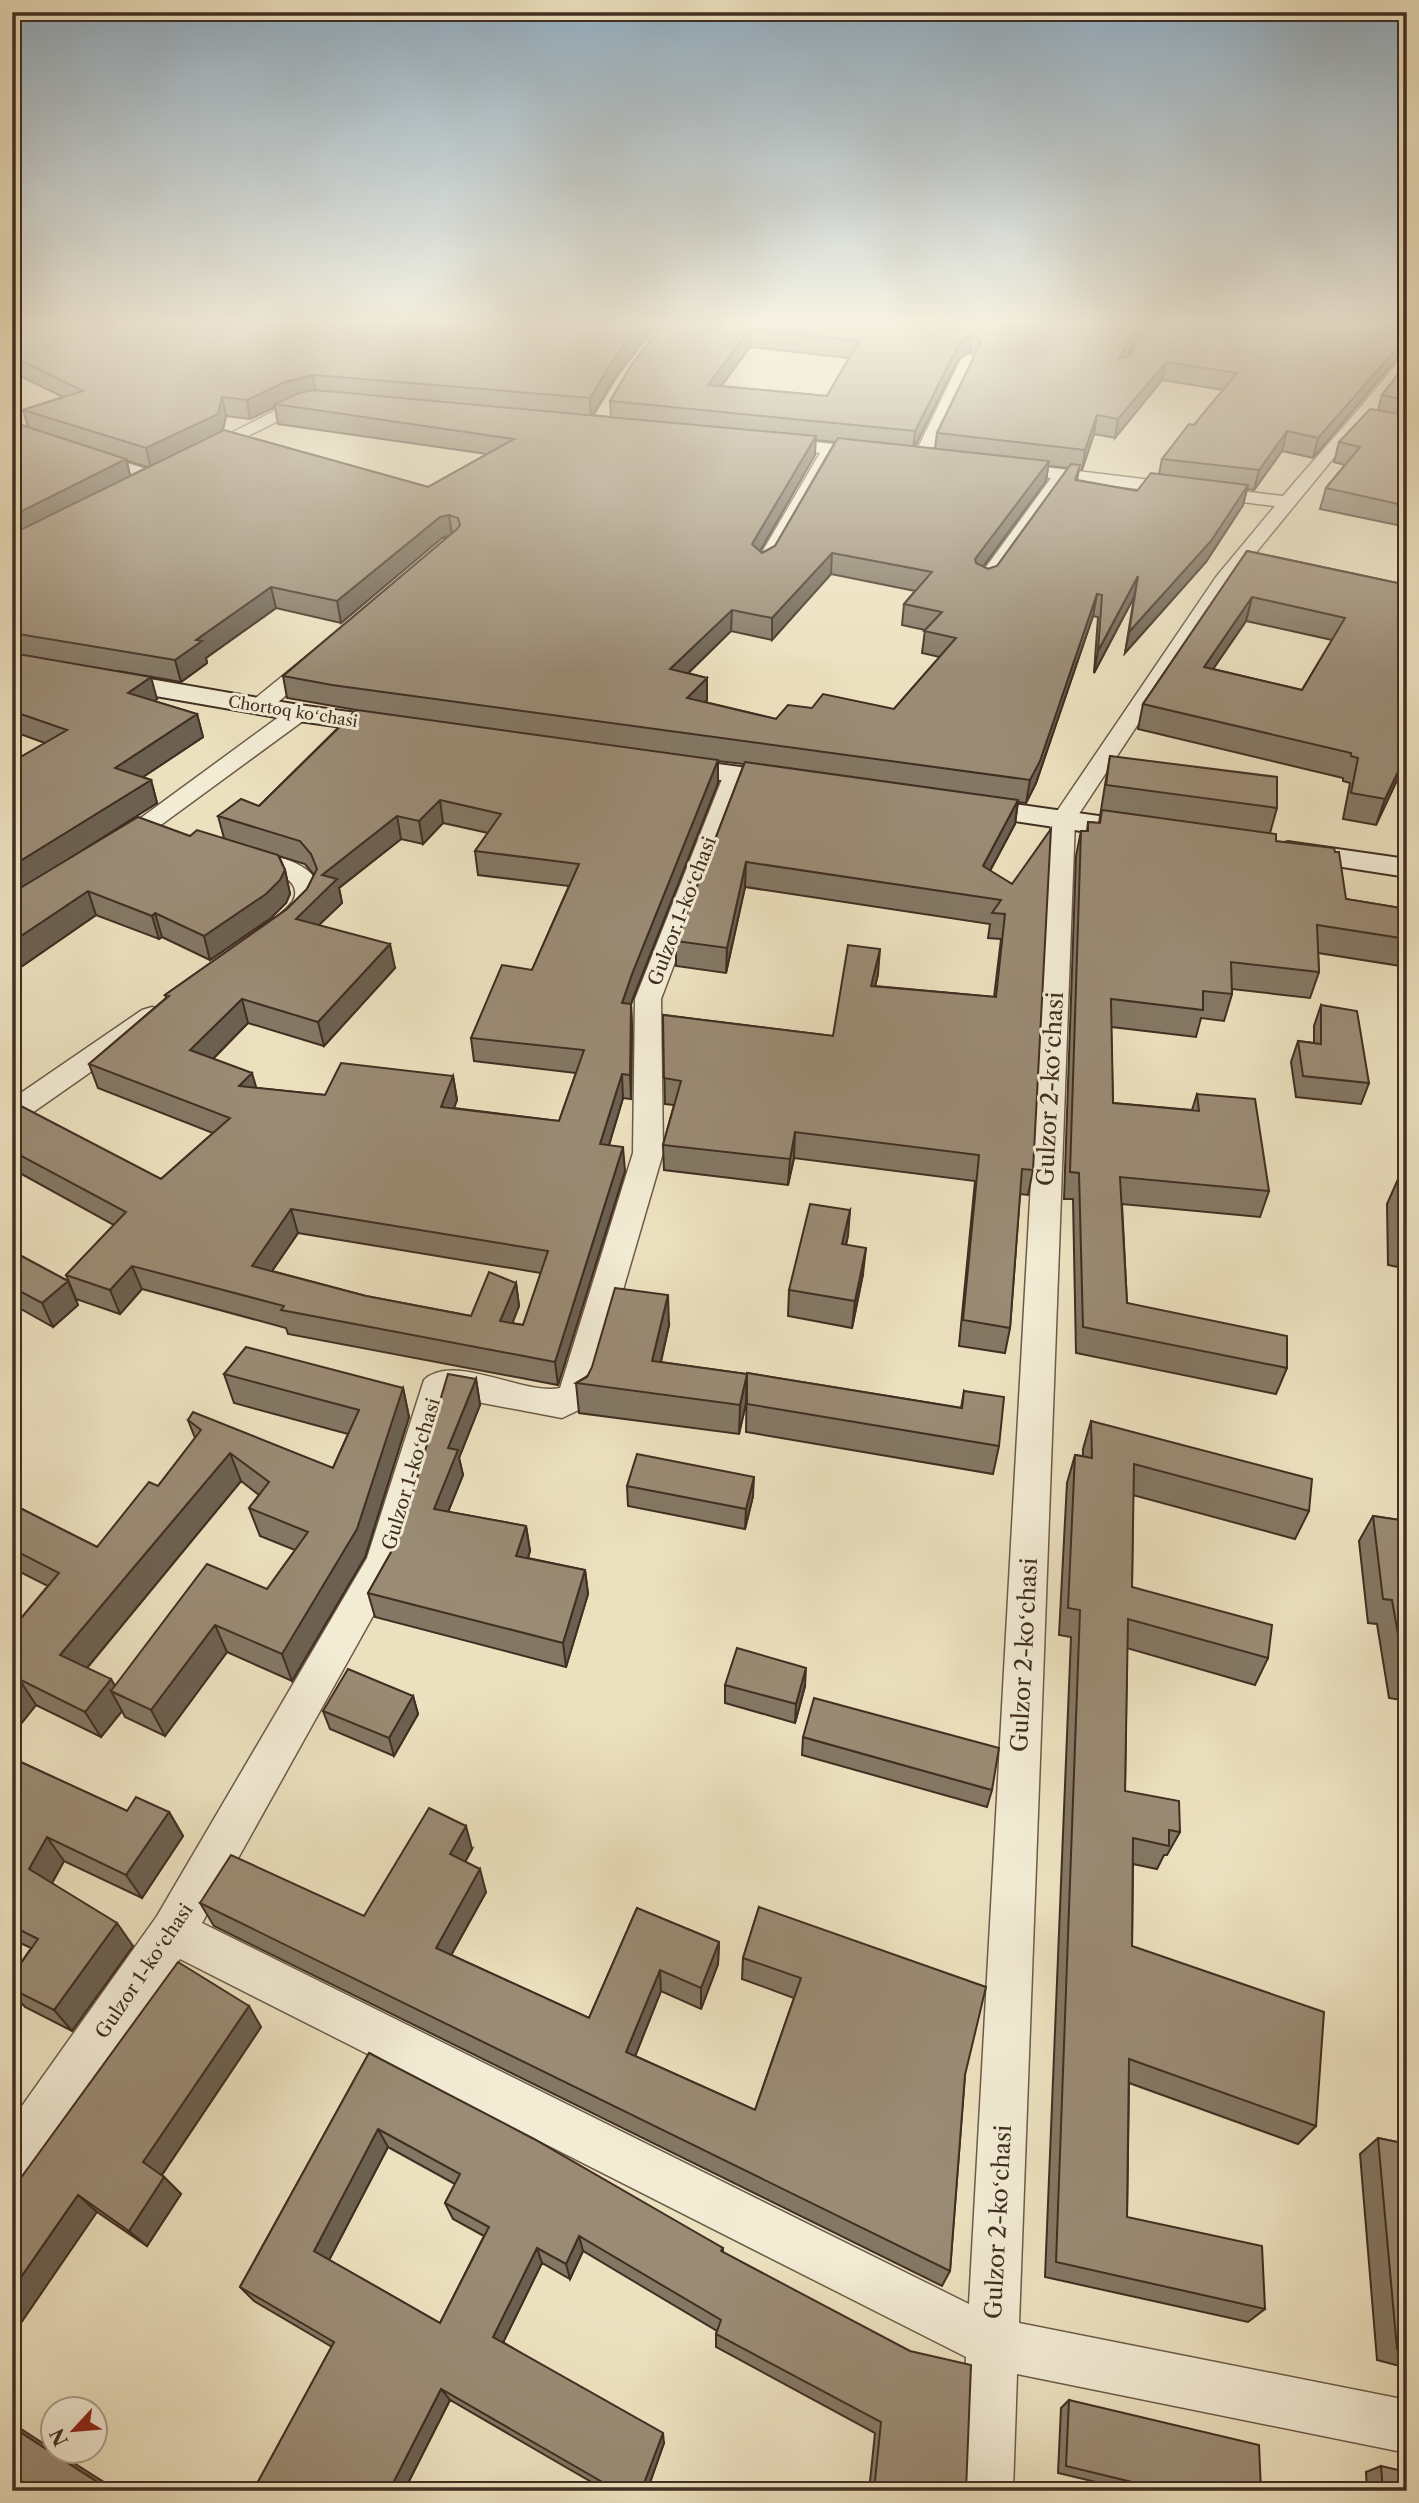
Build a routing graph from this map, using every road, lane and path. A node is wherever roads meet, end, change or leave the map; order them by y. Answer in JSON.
{"nodes":[{"id":1,"x":29,"y":437,"type":"edge"},
{"id":2,"x":233,"y":437,"type":"edge"},
{"id":3,"x":926,"y":437,"type":"edge"},
{"id":4,"x":1345,"y":437,"type":"edge"},
{"id":5,"x":761,"y":442,"type":"edge"},
{"id":6,"x":830,"y":449,"type":"junction"},
{"id":7,"x":183,"y":461,"type":"edge"},
{"id":8,"x":989,"y":465,"type":"edge"},
{"id":9,"x":1063,"y":474,"type":"junction"},
{"id":10,"x":130,"y":489,"type":"edge"},
{"id":11,"x":1287,"y":502,"type":"junction"},
{"id":12,"x":763,"y":566,"type":"edge"},
{"id":13,"x":985,"y":582,"type":"edge"},
{"id":14,"x":330,"y":647,"type":"edge"},
{"id":15,"x":12,"y":663,"type":"edge"},
{"id":16,"x":260,"y":706,"type":"junction"},
{"id":17,"x":299,"y":713,"type":"junction"},
{"id":18,"x":423,"y":731,"type":"edge"},
{"id":19,"x":642,"y":762,"type":"edge"},
{"id":20,"x":736,"y":774,"type":"junction"},
{"id":21,"x":817,"y":785,"type":"edge"},
{"id":22,"x":940,"y":803,"type":"edge"},
{"id":23,"x":1063,"y":820,"type":"junction"},
{"id":24,"x":1173,"y":835,"type":"edge"},
{"id":25,"x":1255,"y":847,"type":"edge"},
{"id":26,"x":220,"y":848,"type":"edge"},
{"id":27,"x":90,"y":860,"type":"edge"},
{"id":28,"x":1407,"y":868,"type":"edge"},
{"id":29,"x":271,"y":933,"type":"edge"},
{"id":30,"x":170,"y":1004,"type":"edge"},
{"id":31,"x":12,"y":1114,"type":"edge"},
{"id":32,"x":173,"y":1932,"type":"junction"},
{"id":33,"x":12,"y":2161,"type":"edge"},
{"id":34,"x":992,"y":2343,"type":"junction"},
{"id":35,"x":1407,"y":2427,"type":"edge"},
{"id":36,"x":986,"y":2491,"type":"edge"}],
"edges":[{"from":1,"to":10,"type":"street"},
{"from":2,"to":7,"type":"street"},
{"from":3,"to":6,"type":"street"},
{"from":4,"to":11,"type":"street"},
{"from":5,"to":6,"type":"street"},
{"from":6,"to":12,"type":"street"},
{"from":8,"to":9,"type":"street"},
{"from":9,"to":11,"type":"street"},
{"from":9,"to":13,"type":"street"},
{"from":11,"to":23,"type":"street"},
{"from":14,"to":16,"type":"street"},
{"from":15,"to":16,"type":"main road","name":"Chortoq koʻchasi"},
{"from":16,"to":17,"type":"main road","name":"Chortoq koʻchasi"},
{"from":17,"to":18,"type":"main road","name":"Chortoq koʻchasi"},
{"from":17,"to":27,"type":"street"},
{"from":19,"to":20,"type":"main road"},
{"from":20,"to":21,"type":"main road"},
{"from":20,"to":32,"type":"street","name":"Gulzor 1-koʻchasi"},
{"from":22,"to":23,"type":"main road"},
{"from":23,"to":24,"type":"main road"},
{"from":23,"to":34,"type":"street","name":"Gulzor 2-koʻchasi"},
{"from":25,"to":28,"type":"main road"},
{"from":26,"to":29,"type":"street"},
{"from":30,"to":31,"type":"street"},
{"from":32,"to":33,"type":"street","name":"Gulzor 1-koʻchasi"},
{"from":32,"to":34,"type":"street"},
{"from":34,"to":35,"type":"street"},
{"from":34,"to":36,"type":"street","name":"Gulzor 2-koʻchasi"}]}
